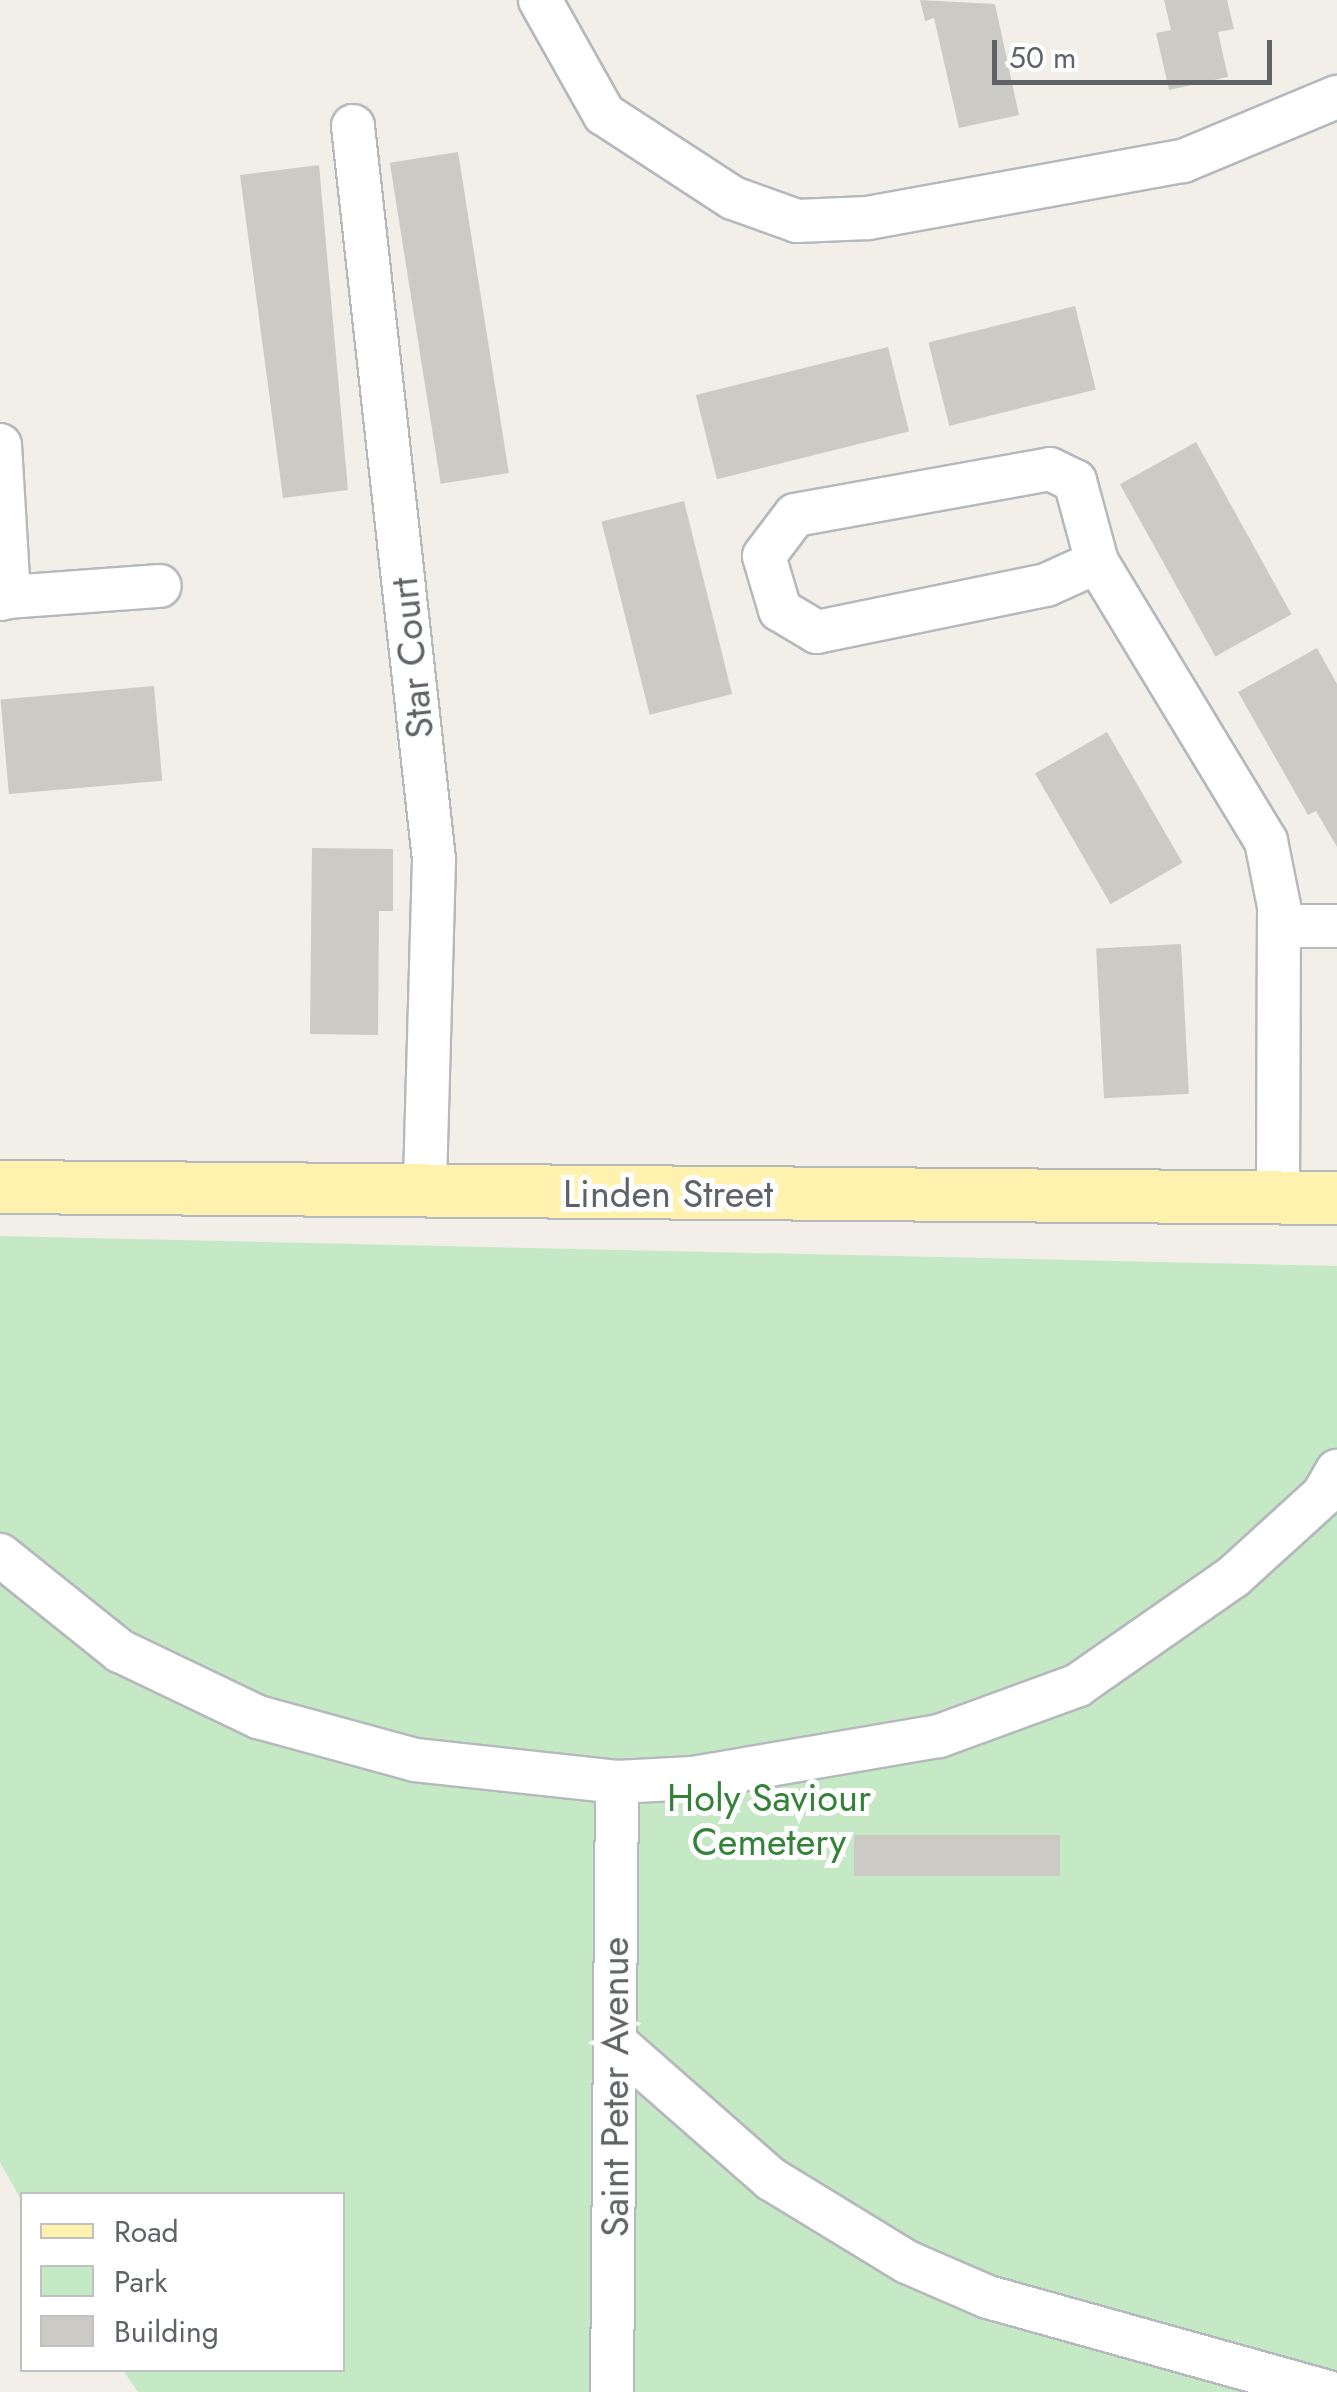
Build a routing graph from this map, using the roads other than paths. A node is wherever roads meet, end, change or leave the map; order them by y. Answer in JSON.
{"nodes":[{"id":1,"x":540,"y":0,"type":"edge"},
{"id":2,"x":1337,"y":96,"type":"edge"},
{"id":3,"x":353,"y":126,"type":"dead end"},
{"id":4,"x":1,"y":447,"type":"edge"},
{"id":5,"x":1097,"y":562,"type":"junction"},
{"id":6,"x":160,"y":586,"type":"dead end"},
{"id":7,"x":4,"y":598,"type":"edge"},
{"id":8,"x":1279,"y":926,"type":"junction"},
{"id":9,"x":1337,"y":926,"type":"edge"},
{"id":10,"x":0,"y":1188,"type":"edge"},
{"id":11,"x":425,"y":1192,"type":"junction"},
{"id":12,"x":1278,"y":1197,"type":"junction"},
{"id":13,"x":1337,"y":1198,"type":"edge"},
{"id":14,"x":1332,"y":1488,"type":"edge"},
{"id":15,"x":0,"y":1556,"type":"edge"},
{"id":16,"x":617,"y":1782,"type":"junction"},
{"id":17,"x":616,"y":2042,"type":"junction"},
{"id":18,"x":612,"y":2392,"type":"edge"},
{"id":19,"x":1329,"y":2392,"type":"edge"}],
"edges":[{"from":1,"to":2,"type":"street"},
{"from":3,"to":11,"type":"street","name":"Star Court"},
{"from":4,"to":7,"type":"street"},
{"from":5,"to":5,"type":"street"},
{"from":5,"to":8,"type":"street"},
{"from":6,"to":7,"type":"street"},
{"from":8,"to":9,"type":"street"},
{"from":8,"to":12,"type":"street"},
{"from":10,"to":11,"type":"main road","name":"Linden Street"},
{"from":11,"to":12,"type":"main road","name":"Linden Street"},
{"from":12,"to":13,"type":"main road","name":"Linden Street"},
{"from":14,"to":16,"type":"street"},
{"from":15,"to":16,"type":"street"},
{"from":16,"to":17,"type":"street","name":"Saint Peter Avenue"},
{"from":17,"to":18,"type":"street","name":"Saint Peter Avenue"},
{"from":17,"to":19,"type":"street"}]}
